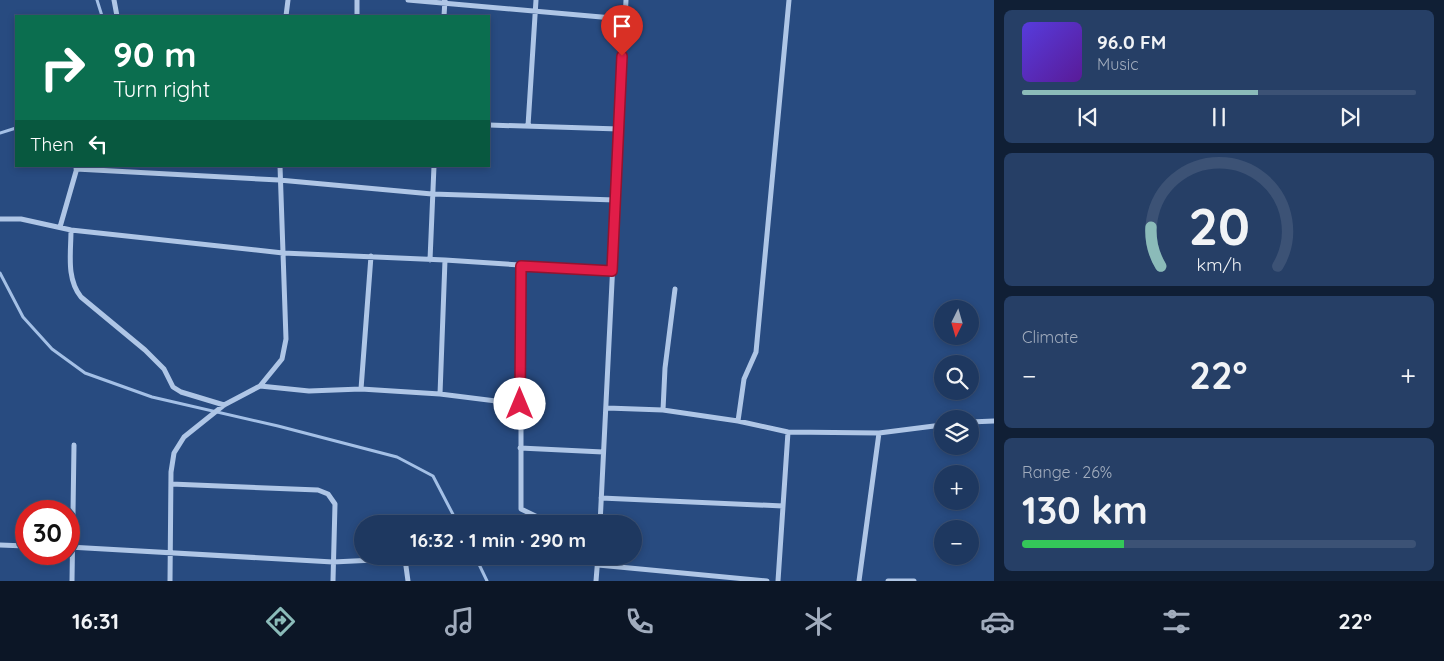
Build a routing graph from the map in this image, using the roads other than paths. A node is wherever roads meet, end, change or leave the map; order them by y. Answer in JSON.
{"nodes":[{"id":1,"x":114,"y":0,"type":"edge"},
{"id":2,"x":288,"y":0,"type":"edge"},
{"id":3,"x":357,"y":0,"type":"edge"},
{"id":4,"x":408,"y":0,"type":"edge"},
{"id":5,"x":536,"y":0,"type":"edge"},
{"id":6,"x":626,"y":0,"type":"edge"},
{"id":7,"x":789,"y":0,"type":"edge"},
{"id":8,"x":444,"y":2,"type":"edge"},
{"id":9,"x":536,"y":12,"type":"junction"},
{"id":10,"x":117,"y":15,"type":"edge"},
{"id":11,"x":286,"y":15,"type":"edge"},
{"id":12,"x":356,"y":15,"type":"edge"},
{"id":13,"x":444,"y":15,"type":"edge"},
{"id":14,"x":624,"y":19,"type":"junction"},
{"id":15,"x":490,"y":125,"type":"edge"},
{"id":16,"x":528,"y":126,"type":"junction"},
{"id":17,"x":619,"y":129,"type":"junction"},
{"id":18,"x":280,"y":167,"type":"edge"},
{"id":19,"x":434,"y":167,"type":"edge"},
{"id":20,"x":77,"y":168,"type":"edge"},
{"id":21,"x":279,"y":180,"type":"junction"},
{"id":22,"x":432,"y":194,"type":"junction"},
{"id":23,"x":615,"y":200,"type":"junction"},
{"id":24,"x":0,"y":219,"type":"edge"},
{"id":25,"x":60,"y":228,"type":"junction"},
{"id":26,"x":71,"y":230,"type":"junction"},
{"id":27,"x":283,"y":253,"type":"junction"},
{"id":28,"x":371,"y":256,"type":"junction"},
{"id":29,"x":430,"y":260,"type":"junction"},
{"id":30,"x":445,"y":260,"type":"junction"},
{"id":31,"x":521,"y":266,"type":"junction"},
{"id":32,"x":612,"y":271,"type":"junction"},
{"id":33,"x":675,"y":289,"type":"dead end"},
{"id":34,"x":260,"y":386,"type":"junction"},
{"id":35,"x":361,"y":389,"type":"junction"},
{"id":36,"x":440,"y":394,"type":"junction"},
{"id":37,"x":520,"y":404,"type":"junction"},
{"id":38,"x":224,"y":405,"type":"junction"},
{"id":39,"x":607,"y":408,"type":"junction"},
{"id":40,"x":663,"y":410,"type":"junction"},
{"id":41,"x":738,"y":421,"type":"junction"},
{"id":42,"x":994,"y":421,"type":"edge"},
{"id":43,"x":979,"y":422,"type":"edge"},
{"id":44,"x":934,"y":425,"type":"edge"},
{"id":45,"x":788,"y":432,"type":"junction"},
{"id":46,"x":879,"y":434,"type":"junction"},
{"id":47,"x":74,"y":445,"type":"dead end"},
{"id":48,"x":520,"y":448,"type":"junction"},
{"id":49,"x":603,"y":452,"type":"junction"},
{"id":50,"x":171,"y":484,"type":"junction"},
{"id":51,"x":601,"y":498,"type":"junction"},
{"id":52,"x":72,"y":500,"type":"edge"},
{"id":53,"x":783,"y":506,"type":"junction"},
{"id":54,"x":533,"y":515,"type":"edge"},
{"id":55,"x":600,"y":515,"type":"edge"},
{"id":56,"x":0,"y":545,"type":"edge"},
{"id":57,"x":15,"y":546,"type":"edge"},
{"id":58,"x":80,"y":547,"type":"edge"},
{"id":59,"x":170,"y":552,"type":"junction"},
{"id":60,"x":354,"y":561,"type":"edge"},
{"id":61,"x":333,"y":562,"type":"junction"},
{"id":62,"x":72,"y":565,"type":"edge"},
{"id":63,"x":406,"y":565,"type":"edge"},
{"id":64,"x":598,"y":566,"type":"joint"},
{"id":65,"x":72,"y":581,"type":"edge"},
{"id":66,"x":170,"y":581,"type":"edge"},
{"id":67,"x":333,"y":581,"type":"edge"},
{"id":68,"x":408,"y":581,"type":"edge"},
{"id":69,"x":596,"y":581,"type":"edge"},
{"id":70,"x":767,"y":581,"type":"edge"},
{"id":71,"x":778,"y":581,"type":"edge"},
{"id":72,"x":859,"y":581,"type":"edge"},
{"id":73,"x":888,"y":581,"type":"edge"},
{"id":74,"x":914,"y":581,"type":"edge"}],
"edges":[{"from":1,"to":10,"type":"street"},
{"from":2,"to":11,"type":"street"},
{"from":3,"to":12,"type":"street"},
{"from":4,"to":8,"type":"street"},
{"from":5,"to":9,"type":"street"},
{"from":6,"to":14,"type":"street"},
{"from":7,"to":41,"type":"street"},
{"from":8,"to":9,"type":"street"},
{"from":8,"to":13,"type":"street"},
{"from":9,"to":14,"type":"street"},
{"from":9,"to":16,"type":"street"},
{"from":14,"to":17,"type":"street"},
{"from":15,"to":16,"type":"street"},
{"from":16,"to":17,"type":"street"},
{"from":17,"to":23,"type":"street"},
{"from":18,"to":21,"type":"street"},
{"from":19,"to":22,"type":"street"},
{"from":20,"to":21,"type":"street"},
{"from":20,"to":25,"type":"street"},
{"from":21,"to":22,"type":"street"},
{"from":21,"to":27,"type":"street"},
{"from":22,"to":23,"type":"street"},
{"from":22,"to":29,"type":"street"},
{"from":23,"to":32,"type":"street"},
{"from":24,"to":25,"type":"street"},
{"from":25,"to":26,"type":"street"},
{"from":26,"to":27,"type":"street"},
{"from":26,"to":38,"type":"street"},
{"from":27,"to":28,"type":"street"},
{"from":27,"to":34,"type":"street"},
{"from":28,"to":29,"type":"street"},
{"from":28,"to":35,"type":"street"},
{"from":29,"to":30,"type":"street"},
{"from":30,"to":31,"type":"street"},
{"from":30,"to":36,"type":"street"},
{"from":31,"to":32,"type":"street"},
{"from":31,"to":37,"type":"street"},
{"from":32,"to":39,"type":"street"},
{"from":33,"to":40,"type":"street"},
{"from":34,"to":35,"type":"street"},
{"from":34,"to":38,"type":"street"},
{"from":35,"to":36,"type":"street"},
{"from":36,"to":37,"type":"street"},
{"from":37,"to":48,"type":"street"},
{"from":38,"to":50,"type":"street"},
{"from":39,"to":40,"type":"street"},
{"from":39,"to":49,"type":"street"},
{"from":40,"to":41,"type":"street"},
{"from":41,"to":45,"type":"street"},
{"from":42,"to":43,"type":"street"},
{"from":44,"to":46,"type":"street"},
{"from":45,"to":46,"type":"street"},
{"from":45,"to":53,"type":"street"},
{"from":46,"to":72,"type":"street"},
{"from":47,"to":52,"type":"street"},
{"from":48,"to":49,"type":"street"},
{"from":48,"to":54,"type":"street"},
{"from":49,"to":51,"type":"street"},
{"from":50,"to":59,"type":"street"},
{"from":50,"to":61,"type":"street"},
{"from":51,"to":53,"type":"street"},
{"from":51,"to":55,"type":"street"},
{"from":53,"to":71,"type":"street"},
{"from":56,"to":57,"type":"street"},
{"from":58,"to":59,"type":"street"},
{"from":59,"to":61,"type":"street"},
{"from":59,"to":66,"type":"street"},
{"from":60,"to":61,"type":"street"},
{"from":61,"to":67,"type":"street"},
{"from":62,"to":65,"type":"street"},
{"from":63,"to":68,"type":"street"},
{"from":64,"to":69,"type":"street"},
{"from":64,"to":70,"type":"street"},
{"from":73,"to":74,"type":"street"}]}
